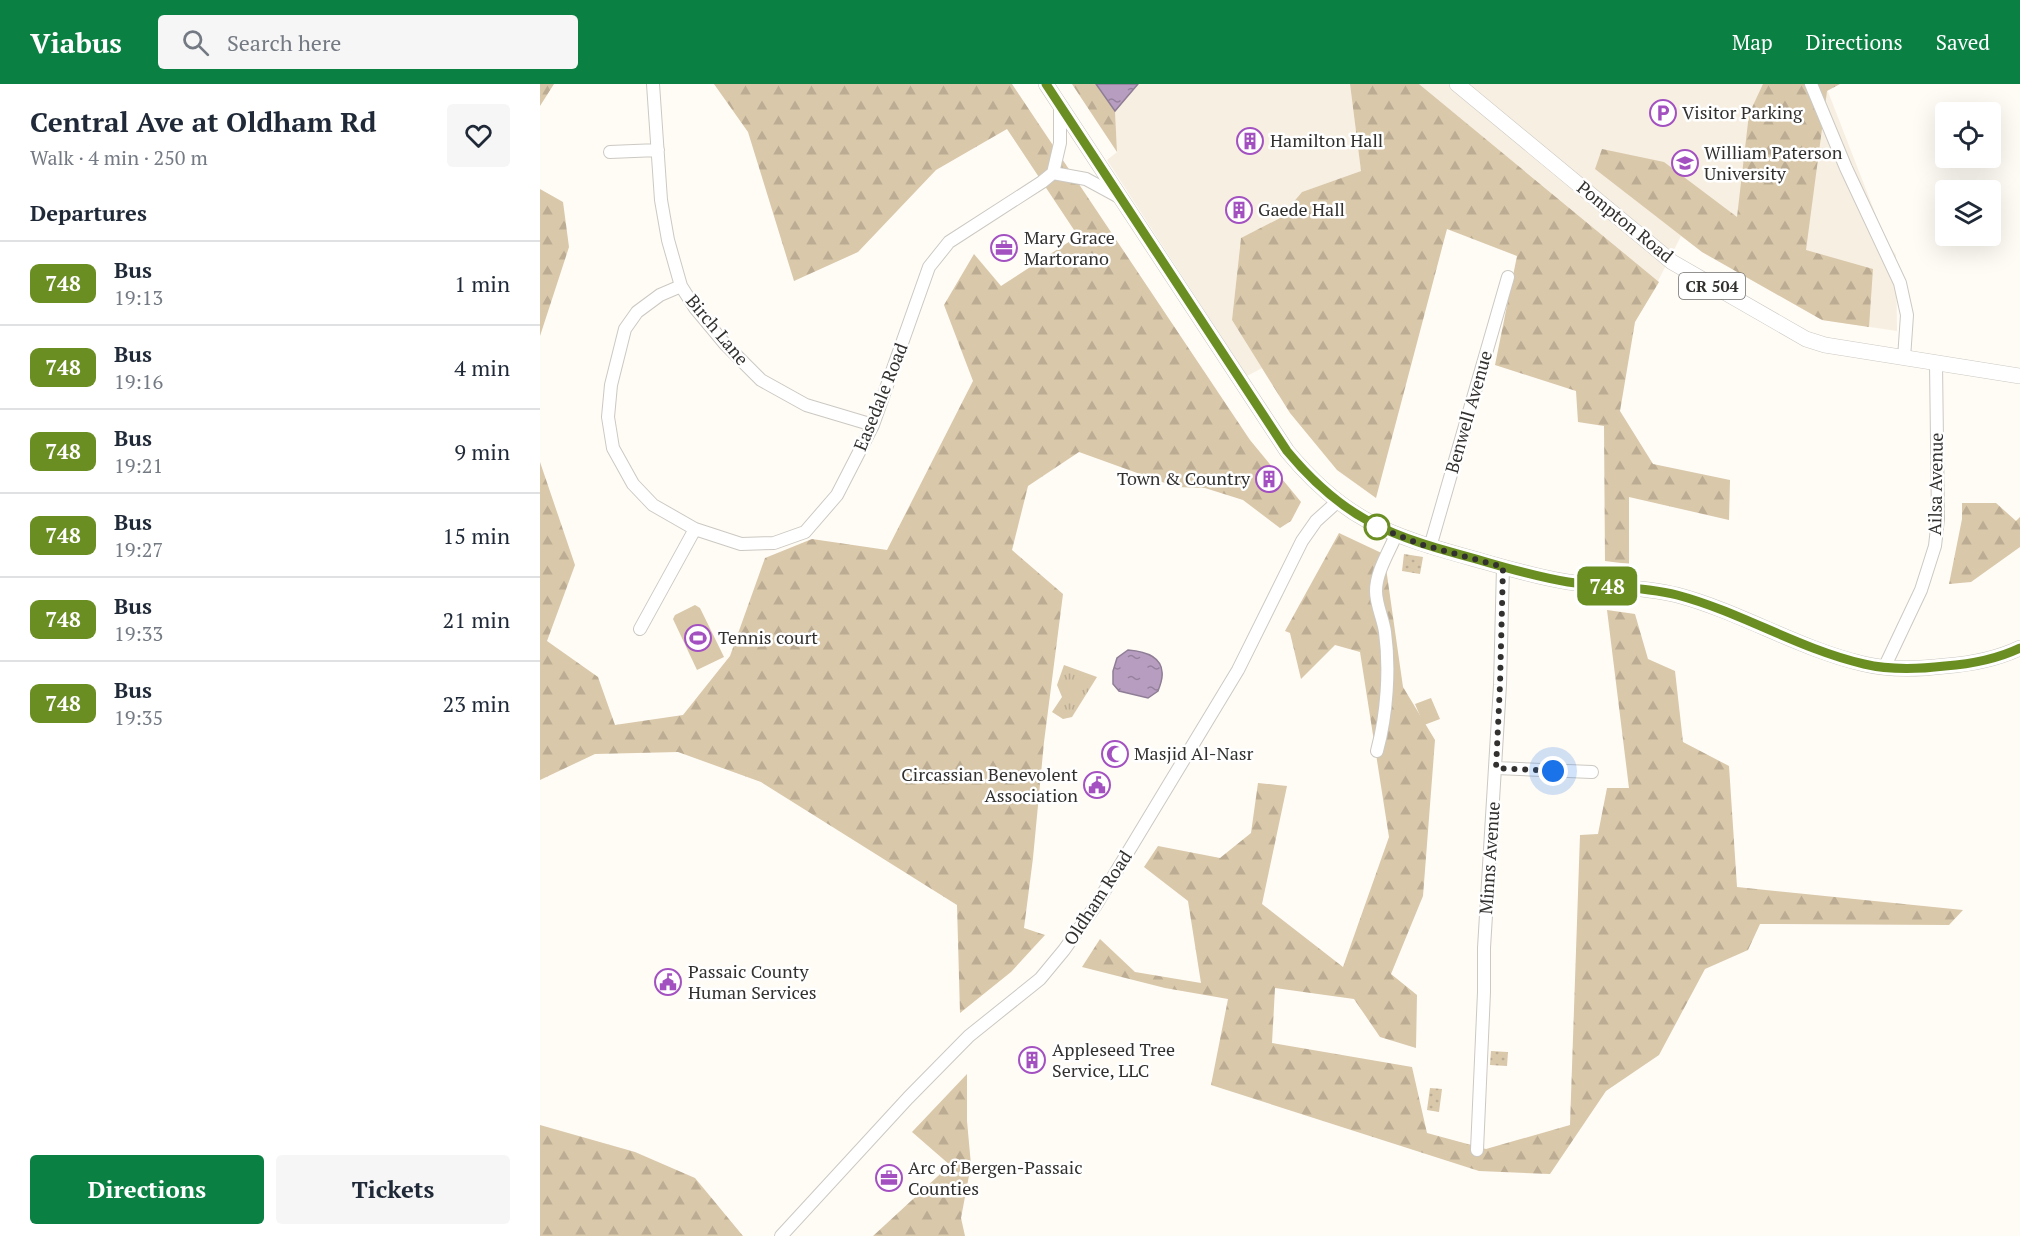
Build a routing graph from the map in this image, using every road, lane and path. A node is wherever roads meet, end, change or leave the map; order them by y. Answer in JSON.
{"nodes":[{"id":1,"x":653,"y":84,"type":"edge"},
{"id":2,"x":1046,"y":84,"type":"edge"},
{"id":3,"x":1457,"y":84,"type":"edge"},
{"id":4,"x":1811,"y":84,"type":"edge"},
{"id":5,"x":1060,"y":106,"type":"junction"},
{"id":6,"x":658,"y":150,"type":"junction"},
{"id":7,"x":610,"y":152,"type":"dead end"},
{"id":8,"x":1053,"y":173,"type":"junction"},
{"id":9,"x":1121,"y":198,"type":"junction"},
{"id":10,"x":1508,"y":277,"type":"dead end"},
{"id":11,"x":681,"y":286,"type":"junction"},
{"id":12,"x":1904,"y":358,"type":"junction"},
{"id":13,"x":1936,"y":363,"type":"junction"},
{"id":14,"x":2020,"y":376,"type":"edge"},
{"id":15,"x":873,"y":425,"type":"junction"},
{"id":16,"x":1337,"y":502,"type":"junction"},
{"id":17,"x":695,"y":529,"type":"junction"},
{"id":18,"x":1396,"y":535,"type":"junction"},
{"id":19,"x":1430,"y":547,"type":"junction"},
{"id":20,"x":1503,"y":567,"type":"junction"},
{"id":21,"x":640,"y":629,"type":"dead end"},
{"id":22,"x":2020,"y":648,"type":"edge"},
{"id":23,"x":1885,"y":666,"type":"junction"},
{"id":24,"x":1377,"y":751,"type":"dead end"},
{"id":25,"x":1496,"y":768,"type":"junction"},
{"id":26,"x":1592,"y":772,"type":"dead end"},
{"id":27,"x":1477,"y":1150,"type":"dead end"},
{"id":28,"x":781,"y":1236,"type":"edge"}],
"edges":[{"from":1,"to":6,"type":"street","name":"Birch Lane"},
{"from":2,"to":5,"type":"main road"},
{"from":3,"to":12,"type":"main road","name":"Pompton Road","number":"CR 504"},
{"from":4,"to":12,"type":"street"},
{"from":5,"to":8,"type":"street"},
{"from":5,"to":9,"type":"main road"},
{"from":6,"to":7,"type":"street"},
{"from":6,"to":11,"type":"street","name":"Birch Lane"},
{"from":8,"to":9,"type":"street"},
{"from":8,"to":15,"type":"street","name":"Easedale Road"},
{"from":9,"to":16,"type":"main road"},
{"from":10,"to":19,"type":"street","name":"Benwell Avenue"},
{"from":11,"to":15,"type":"street","name":"Birch Lane"},
{"from":11,"to":17,"type":"street","name":"Easedale Road"},
{"from":12,"to":13,"type":"main road","name":"Pompton Road","number":"CR 504"},
{"from":13,"to":14,"type":"main road","name":"Pompton Road","number":"CR 504"},
{"from":13,"to":23,"type":"street","name":"Ailsa Avenue"},
{"from":15,"to":17,"type":"street","name":"Easedale Road"},
{"from":16,"to":18,"type":"main road"},
{"from":16,"to":28,"type":"street","name":"Oldham Road"},
{"from":17,"to":21,"type":"street"},
{"from":18,"to":19,"type":"main road"},
{"from":18,"to":24,"type":"street"},
{"from":19,"to":20,"type":"main road"},
{"from":20,"to":23,"type":"main road"},
{"from":20,"to":25,"type":"street","name":"Minns Avenue"},
{"from":22,"to":23,"type":"main road"},
{"from":25,"to":26,"type":"street"},
{"from":25,"to":27,"type":"street","name":"Minns Avenue"}]}
